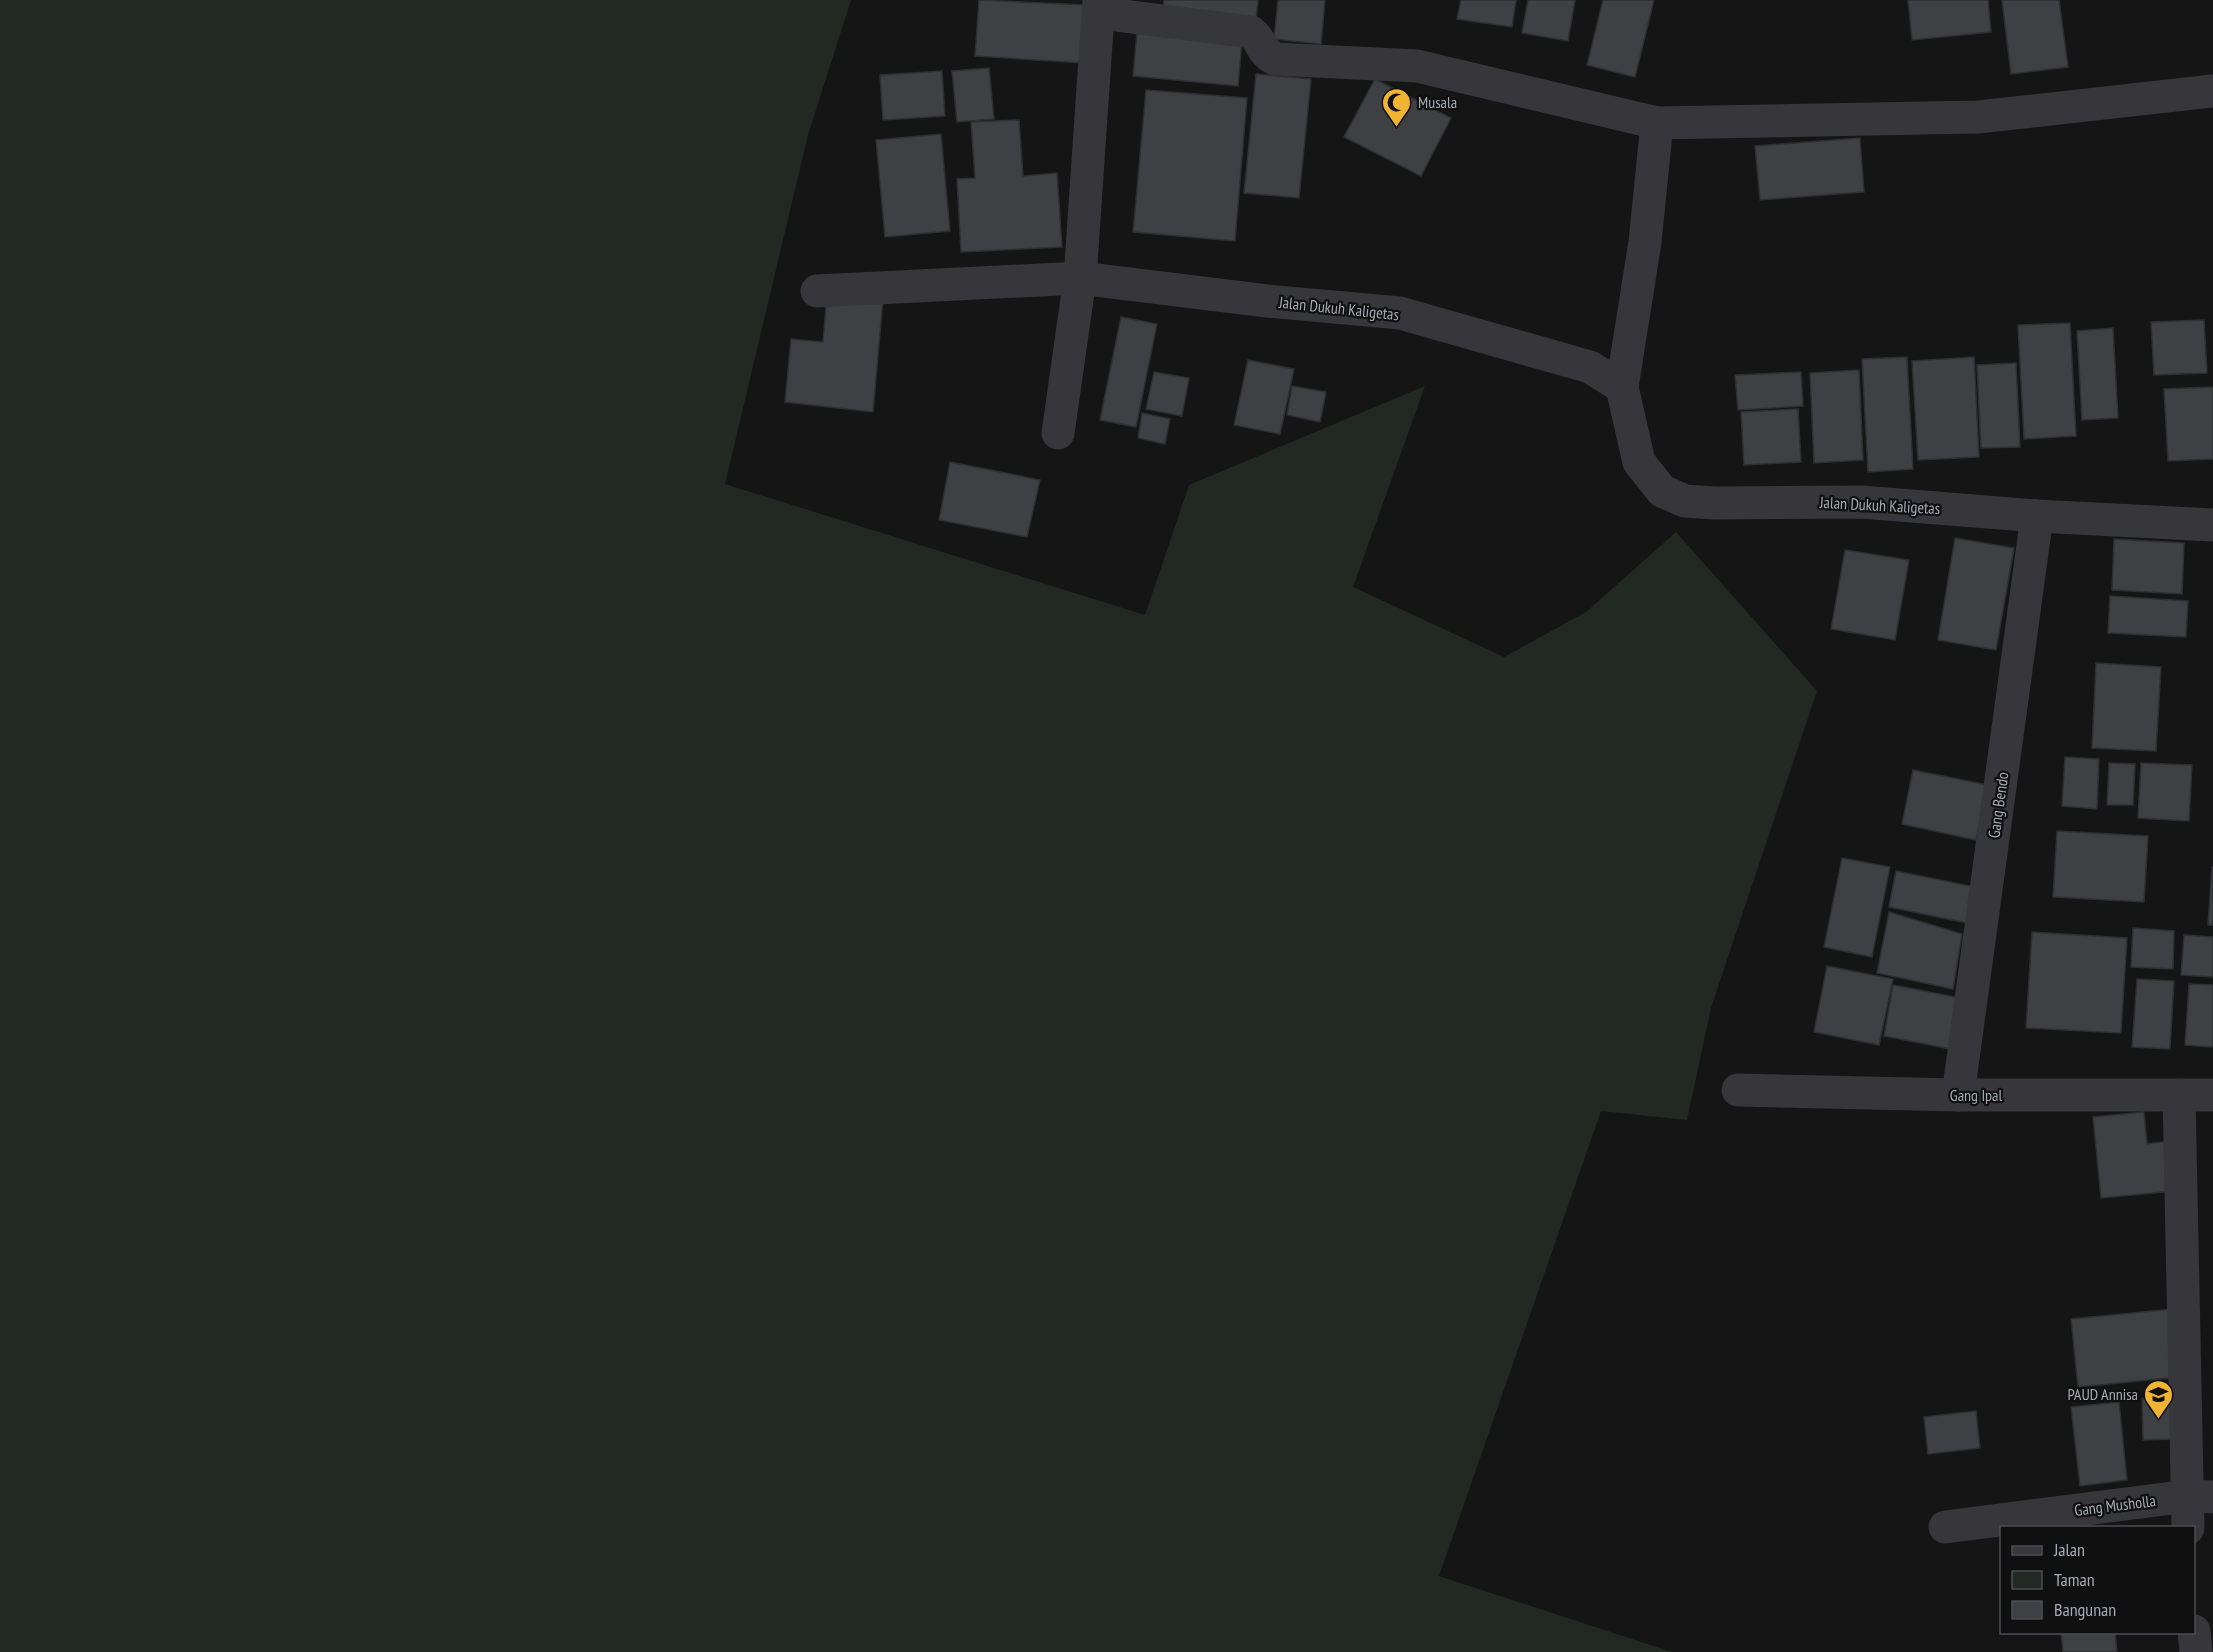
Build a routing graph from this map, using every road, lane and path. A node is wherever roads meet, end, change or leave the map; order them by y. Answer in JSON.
{"nodes":[{"id":1,"x":1099,"y":6,"type":"edge"},
{"id":2,"x":2213,"y":91,"type":"edge"},
{"id":3,"x":1657,"y":123,"type":"junction"},
{"id":4,"x":1080,"y":278,"type":"junction"},
{"id":5,"x":817,"y":291,"type":"dead end"},
{"id":6,"x":1622,"y":387,"type":"junction"},
{"id":7,"x":1058,"y":434,"type":"dead end"},
{"id":8,"x":2037,"y":516,"type":"junction"},
{"id":9,"x":2213,"y":525,"type":"edge"},
{"id":10,"x":1738,"y":1090,"type":"dead end"},
{"id":11,"x":1958,"y":1095,"type":"junction"},
{"id":12,"x":2213,"y":1095,"type":"edge"},
{"id":13,"x":2179,"y":1096,"type":"junction"},
{"id":14,"x":2196,"y":1507,"type":"edge"},
{"id":15,"x":1945,"y":1527,"type":"dead end"},
{"id":16,"x":2193,"y":1634,"type":"edge"},
{"id":17,"x":2196,"y":1652,"type":"edge"}],
"edges":[{"from":1,"to":3,"type":"street"},
{"from":1,"to":4,"type":"street"},
{"from":2,"to":3,"type":"street"},
{"from":3,"to":6,"type":"street","name":"Jalan Dukuh Kaligetas"},
{"from":4,"to":5,"type":"street","name":"Jalan Dukuh Kaligetas"},
{"from":4,"to":6,"type":"street","name":"Jalan Dukuh Kaligetas"},
{"from":4,"to":7,"type":"street"},
{"from":6,"to":8,"type":"street","name":"Jalan Dukuh Kaligetas"},
{"from":8,"to":9,"type":"street","name":"Jalan Dukuh Kaligetas"},
{"from":8,"to":11,"type":"street","name":"Gang Bendo"},
{"from":10,"to":11,"type":"street","name":"Gang Ipal"},
{"from":11,"to":13,"type":"street","name":"Gang Ipal"},
{"from":12,"to":13,"type":"street","name":"Gang Ipal"},
{"from":13,"to":14,"type":"street"},
{"from":14,"to":15,"type":"street","name":"Gang Musholla"},
{"from":16,"to":17,"type":"street"}]}
